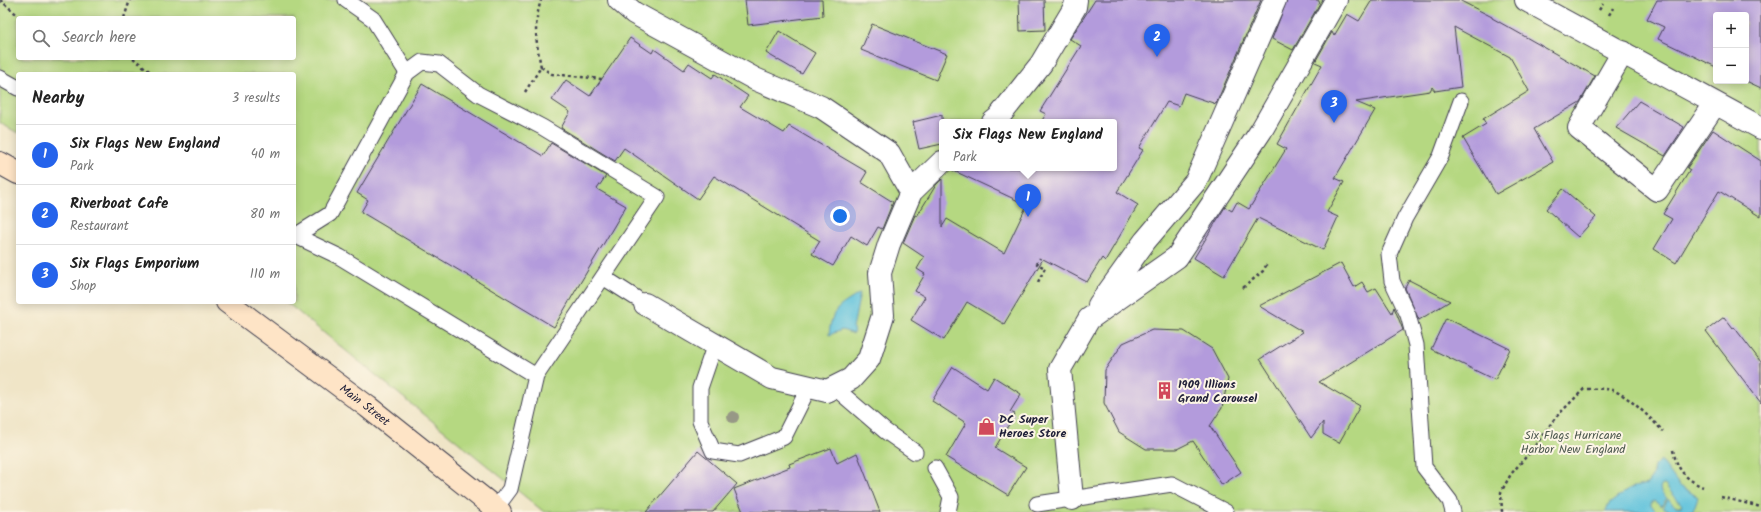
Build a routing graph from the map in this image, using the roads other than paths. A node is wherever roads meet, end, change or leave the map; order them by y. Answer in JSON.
{"nodes":[{"id":1,"x":346,"y":0,"type":"edge"},
{"id":2,"x":618,"y":0,"type":"edge"},
{"id":3,"x":1076,"y":0,"type":"edge"},
{"id":4,"x":1275,"y":0,"type":"edge"},
{"id":5,"x":1336,"y":0,"type":"edge"},
{"id":6,"x":1526,"y":0,"type":"edge"},
{"id":7,"x":1623,"y":52,"type":"junction"},
{"id":8,"x":407,"y":73,"type":"junction"},
{"id":9,"x":0,"y":78,"type":"edge"},
{"id":10,"x":16,"y":87,"type":"edge"},
{"id":11,"x":1461,"y":101,"type":"dead end"},
{"id":12,"x":1715,"y":104,"type":"junction"},
{"id":13,"x":997,"y":119,"type":"edge"},
{"id":14,"x":1761,"y":128,"type":"edge"},
{"id":15,"x":0,"y":163,"type":"edge"},
{"id":16,"x":939,"y":165,"type":"edge"},
{"id":17,"x":16,"y":172,"type":"edge"},
{"id":18,"x":911,"y":192,"type":"junction"},
{"id":19,"x":296,"y":235,"type":"edge"},
{"id":20,"x":296,"y":236,"type":"edge"},
{"id":21,"x":603,"y":277,"type":"junction"},
{"id":22,"x":640,"y":301,"type":"joint"},
{"id":23,"x":230,"y":304,"type":"edge"},
{"id":24,"x":1089,"y":319,"type":"junction"},
{"id":25,"x":715,"y":344,"type":"junction"},
{"id":26,"x":536,"y":376,"type":"junction"},
{"id":27,"x":809,"y":387,"type":"junction"},
{"id":28,"x":834,"y":387,"type":"junction"},
{"id":29,"x":915,"y":452,"type":"dead end"},
{"id":30,"x":935,"y":468,"type":"dead end"},
{"id":31,"x":1072,"y":499,"type":"junction"},
{"id":32,"x":1037,"y":504,"type":"dead end"},
{"id":33,"x":498,"y":510,"type":"edge"},
{"id":34,"x":948,"y":512,"type":"edge"},
{"id":35,"x":1226,"y":512,"type":"edge"},
{"id":36,"x":1453,"y":512,"type":"edge"}],
"edges":[{"from":1,"to":8,"type":"lane"},
{"from":2,"to":18,"type":"street"},
{"from":3,"to":13,"type":"street"},
{"from":4,"to":24,"type":"street"},
{"from":5,"to":24,"type":"street"},
{"from":6,"to":7,"type":"street"},
{"from":7,"to":12,"type":"street"},
{"from":7,"to":12,"type":"street"},
{"from":8,"to":19,"type":"lane"},
{"from":8,"to":21,"type":"lane"},
{"from":9,"to":10,"type":"lane"},
{"from":11,"to":36,"type":"lane"},
{"from":12,"to":14,"type":"street"},
{"from":15,"to":17,"type":"main road"},
{"from":16,"to":18,"type":"street"},
{"from":18,"to":28,"type":"street"},
{"from":20,"to":26,"type":"lane"},
{"from":21,"to":22,"type":"lane"},
{"from":21,"to":26,"type":"lane"},
{"from":22,"to":25,"type":"street"},
{"from":23,"to":33,"type":"main road","name":"Main Street"},
{"from":24,"to":31,"type":"street"},
{"from":25,"to":27,"type":"street"},
{"from":25,"to":27,"type":"lane"},
{"from":26,"to":33,"type":"lane"},
{"from":27,"to":28,"type":"street"},
{"from":28,"to":29,"type":"lane"},
{"from":30,"to":34,"type":"lane"},
{"from":31,"to":32,"type":"lane"},
{"from":31,"to":35,"type":"lane"}]}
